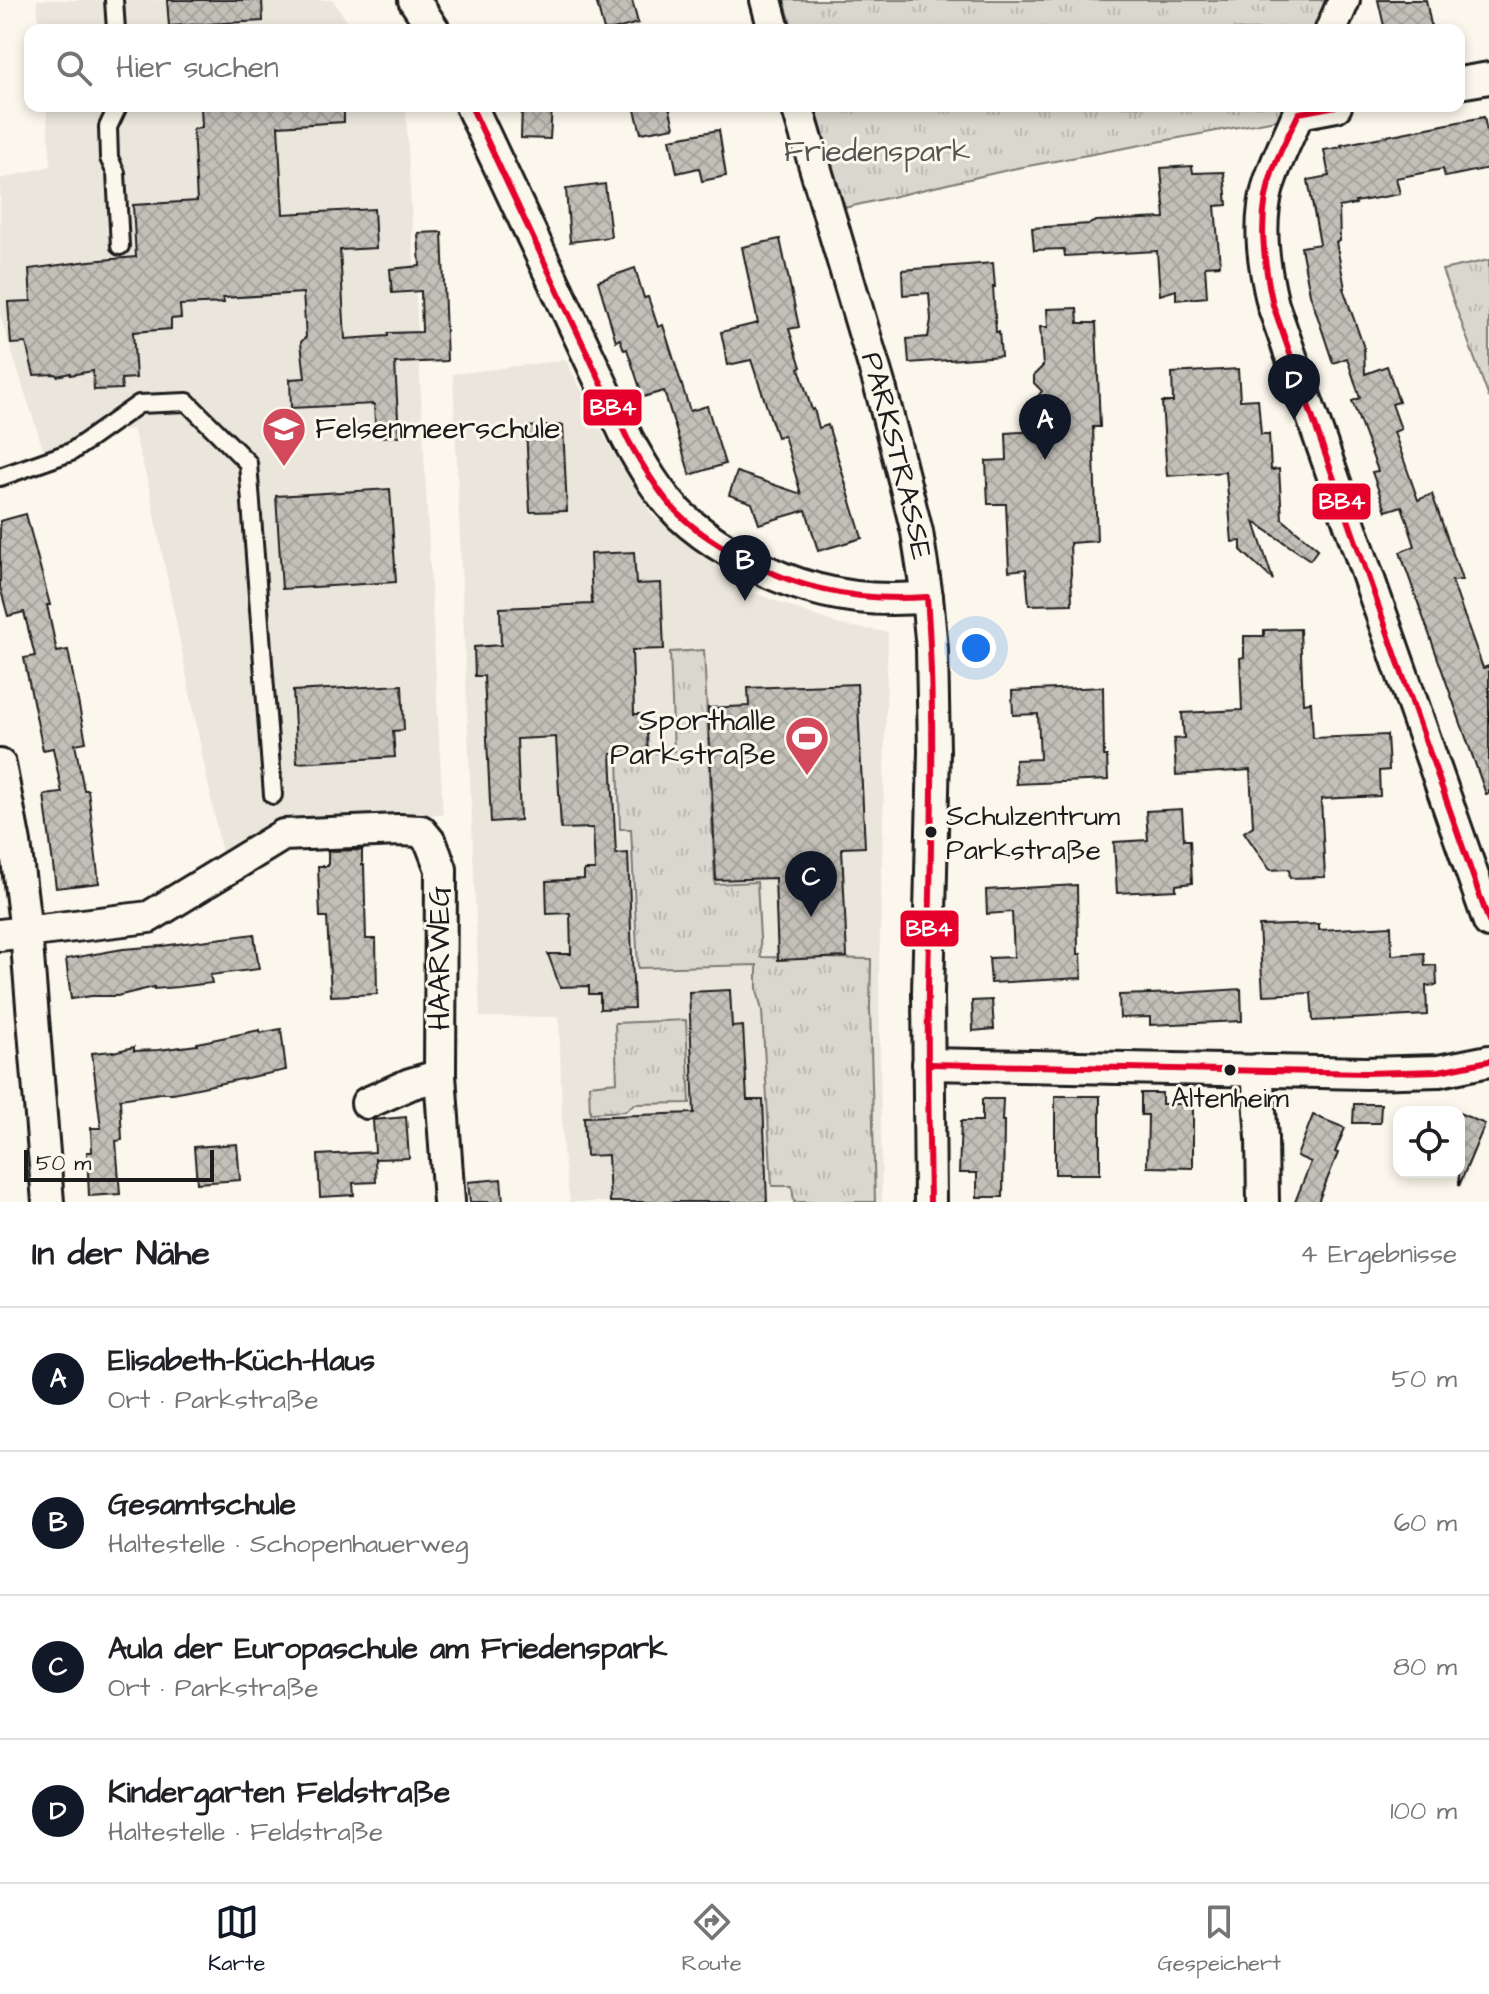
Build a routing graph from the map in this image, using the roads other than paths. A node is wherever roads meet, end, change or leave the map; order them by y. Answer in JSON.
{"nodes":[{"id":1,"x":114,"y":0,"type":"edge"},
{"id":2,"x":414,"y":0,"type":"edge"},
{"id":3,"x":766,"y":0,"type":"edge"},
{"id":4,"x":1344,"y":0,"type":"edge"},
{"id":5,"x":116,"y":24,"type":"edge"},
{"id":6,"x":430,"y":24,"type":"edge"},
{"id":7,"x":772,"y":24,"type":"edge"},
{"id":8,"x":1334,"y":24,"type":"edge"},
{"id":9,"x":1489,"y":78,"type":"edge"},
{"id":10,"x":1465,"y":82,"type":"edge"},
{"id":11,"x":115,"y":112,"type":"edge"},
{"id":12,"x":474,"y":112,"type":"edge"},
{"id":13,"x":799,"y":112,"type":"edge"},
{"id":14,"x":1299,"y":112,"type":"edge"},
{"id":15,"x":120,"y":246,"type":"dead end"},
{"id":16,"x":0,"y":477,"type":"edge"},
{"id":17,"x":927,"y":597,"type":"junction"},
{"id":18,"x":0,"y":765,"type":"edge"},
{"id":19,"x":273,"y":795,"type":"dead end"},
{"id":20,"x":1489,"y":922,"type":"edge"},
{"id":21,"x":13,"y":934,"type":"edge"},
{"id":22,"x":1489,"y":1061,"type":"edge"},
{"id":23,"x":928,"y":1064,"type":"junction"},
{"id":24,"x":1257,"y":1070,"type":"junction"},
{"id":25,"x":440,"y":1075,"type":"junction"},
{"id":26,"x":367,"y":1103,"type":"dead end"},
{"id":27,"x":48,"y":1202,"type":"edge"},
{"id":28,"x":449,"y":1202,"type":"edge"},
{"id":29,"x":930,"y":1202,"type":"edge"},
{"id":30,"x":1263,"y":1202,"type":"edge"}],
"edges":[{"from":1,"to":5,"type":"lane"},
{"from":2,"to":6,"type":"street"},
{"from":3,"to":7,"type":"street"},
{"from":4,"to":8,"type":"street"},
{"from":9,"to":10,"type":"street"},
{"from":11,"to":15,"type":"lane"},
{"from":12,"to":17,"type":"street"},
{"from":13,"to":17,"type":"street","name":"PARKSTRASSE"},
{"from":14,"to":20,"type":"street"},
{"from":16,"to":19,"type":"lane"},
{"from":17,"to":23,"type":"street","name":"PARKSTRASSE"},
{"from":18,"to":21,"type":"street"},
{"from":21,"to":25,"type":"street","name":"HAARWEG"},
{"from":21,"to":27,"type":"street"},
{"from":22,"to":24,"type":"street"},
{"from":23,"to":24,"type":"street"},
{"from":23,"to":29,"type":"street","name":"PARKSTRASSE"},
{"from":24,"to":30,"type":"street"},
{"from":25,"to":26,"type":"street","name":"HAARWEG"},
{"from":25,"to":28,"type":"street","name":"HAARWEG"}]}
